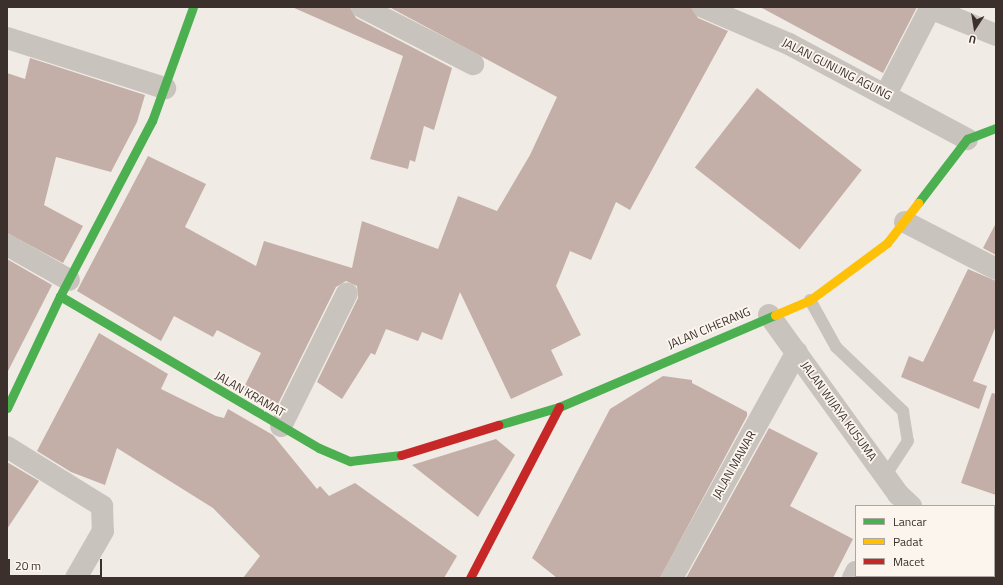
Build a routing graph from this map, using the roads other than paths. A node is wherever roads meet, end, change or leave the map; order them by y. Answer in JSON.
{"nodes":[{"id":1,"x":193,"y":7,"type":"edge"},
{"id":2,"x":362,"y":7,"type":"edge"},
{"id":3,"x":703,"y":7,"type":"edge"},
{"id":4,"x":930,"y":8,"type":"edge"},
{"id":5,"x":996,"y":35,"type":"edge"},
{"id":6,"x":7,"y":38,"type":"edge"},
{"id":7,"x":473,"y":64,"type":"dead end"},
{"id":8,"x":165,"y":88,"type":"junction"},
{"id":9,"x":886,"y":94,"type":"junction"},
{"id":10,"x":996,"y":128,"type":"edge"},
{"id":11,"x":967,"y":139,"type":"junction"},
{"id":12,"x":905,"y":222,"type":"junction"},
{"id":13,"x":7,"y":245,"type":"edge"},
{"id":14,"x":996,"y":269,"type":"edge"},
{"id":15,"x":64,"y":288,"type":"junction"},
{"id":16,"x":347,"y":293,"type":"dead end"},
{"id":17,"x":810,"y":300,"type":"junction"},
{"id":18,"x":769,"y":315,"type":"junction"},
{"id":19,"x":797,"y":352,"type":"junction"},
{"id":20,"x":7,"y":408,"type":"edge"},
{"id":21,"x":559,"y":408,"type":"junction"},
{"id":22,"x":281,"y":426,"type":"junction"},
{"id":23,"x":7,"y":447,"type":"edge"},
{"id":24,"x":885,"y":476,"type":"junction"},
{"id":25,"x":900,"y":502,"type":"edge"},
{"id":26,"x":76,"y":578,"type":"edge"},
{"id":27,"x":470,"y":578,"type":"edge"},
{"id":28,"x":672,"y":578,"type":"edge"}],
"edges":[{"from":1,"to":8,"type":"street"},
{"from":2,"to":7,"type":"street"},
{"from":3,"to":9,"type":"street","name":"JALAN GUNUNG AGUNG"},
{"from":4,"to":5,"type":"street"},
{"from":4,"to":9,"type":"street"},
{"from":6,"to":8,"type":"street"},
{"from":8,"to":15,"type":"street"},
{"from":9,"to":11,"type":"street","name":"JALAN GUNUNG AGUNG"},
{"from":10,"to":11,"type":"street"},
{"from":11,"to":12,"type":"street","name":"JALAN CIHERANG"},
{"from":12,"to":14,"type":"street"},
{"from":12,"to":17,"type":"street","name":"JALAN CIHERANG"},
{"from":13,"to":15,"type":"street"},
{"from":15,"to":20,"type":"street"},
{"from":15,"to":22,"type":"street","name":"JALAN KRAMAT"},
{"from":16,"to":22,"type":"street"},
{"from":17,"to":18,"type":"street","name":"JALAN CIHERANG"},
{"from":17,"to":24,"type":"lane"},
{"from":18,"to":19,"type":"street","name":"JALAN WIJAYA KUSUMA"},
{"from":18,"to":21,"type":"street","name":"JALAN CIHERANG"},
{"from":19,"to":24,"type":"street","name":"JALAN WIJAYA KUSUMA"},
{"from":19,"to":28,"type":"street","name":"JALAN MAWAR"},
{"from":21,"to":22,"type":"street","name":"JALAN KRAMAT"},
{"from":21,"to":27,"type":"street"},
{"from":23,"to":26,"type":"street"},
{"from":24,"to":25,"type":"street","name":"JALAN WIJAYA KUSUMA"}]}
